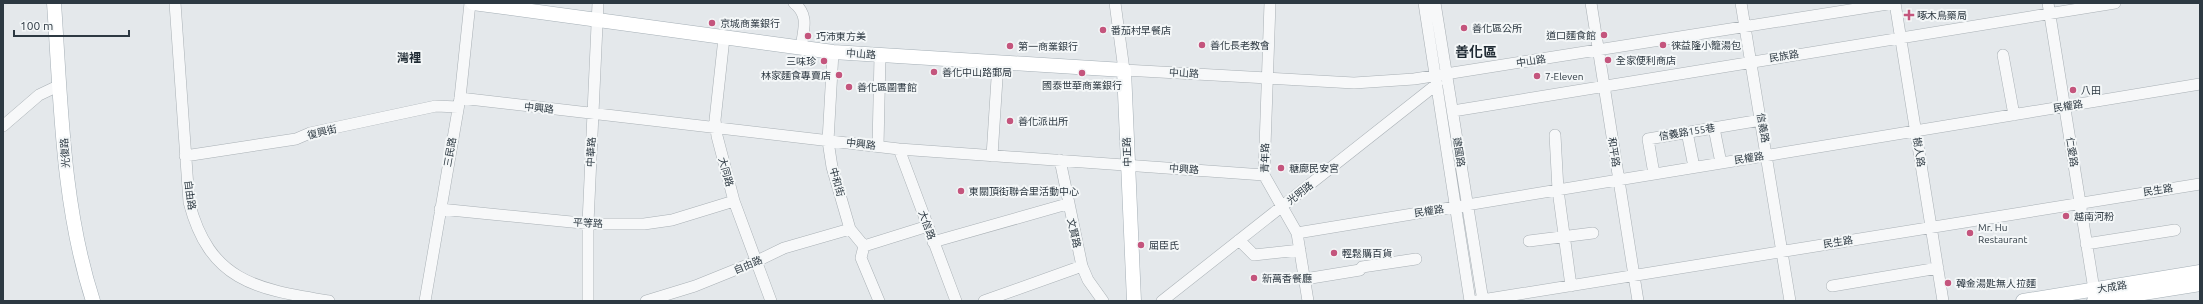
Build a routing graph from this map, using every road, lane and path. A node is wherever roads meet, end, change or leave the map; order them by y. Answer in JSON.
{"nodes":[{"id":1,"x":54,"y":3,"type":"edge"},
{"id":2,"x":175,"y":3,"type":"edge"},
{"id":3,"x":471,"y":3,"type":"edge"},
{"id":4,"x":598,"y":3,"type":"edge"},
{"id":5,"x":794,"y":3,"type":"edge"},
{"id":6,"x":1115,"y":3,"type":"edge"},
{"id":7,"x":1270,"y":3,"type":"edge"},
{"id":8,"x":1424,"y":3,"type":"edge"},
{"id":9,"x":1435,"y":3,"type":"edge"},
{"id":10,"x":1591,"y":3,"type":"edge"},
{"id":11,"x":1741,"y":3,"type":"edge"},
{"id":12,"x":1894,"y":3,"type":"edge"},
{"id":13,"x":2115,"y":3,"type":"edge"},
{"id":14,"x":2049,"y":8,"type":"edge"},
{"id":15,"x":597,"y":19,"type":"junction"},
{"id":16,"x":1746,"y":27,"type":"junction"},
{"id":17,"x":1900,"y":37,"type":"junction"},
{"id":18,"x":724,"y":38,"type":"junction"},
{"id":19,"x":801,"y":48,"type":"junction"},
{"id":20,"x":1599,"y":50,"type":"junction"},
{"id":21,"x":833,"y":52,"type":"junction"},
{"id":22,"x":2003,"y":55,"type":"dead end"},
{"id":23,"x":880,"y":56,"type":"junction"},
{"id":24,"x":1751,"y":61,"type":"junction"},
{"id":25,"x":998,"y":63,"type":"junction"},
{"id":26,"x":1124,"y":70,"type":"junction"},
{"id":27,"x":1447,"y":74,"type":"junction"},
{"id":28,"x":1269,"y":78,"type":"junction"},
{"id":29,"x":1436,"y":80,"type":"junction"},
{"id":30,"x":2200,"y":84,"type":"edge"},
{"id":31,"x":60,"y":85,"type":"junction"},
{"id":32,"x":1604,"y":87,"type":"junction"},
{"id":33,"x":459,"y":102,"type":"junction"},
{"id":34,"x":2065,"y":107,"type":"junction"},
{"id":35,"x":1453,"y":111,"type":"junction"},
{"id":36,"x":593,"y":114,"type":"junction"},
{"id":37,"x":2014,"y":115,"type":"junction"},
{"id":38,"x":1761,"y":120,"type":"junction"},
{"id":39,"x":3,"y":126,"type":"edge"},
{"id":40,"x":716,"y":128,"type":"junction"},
{"id":41,"x":1714,"y":128,"type":"junction"},
{"id":42,"x":1916,"y":131,"type":"junction"},
{"id":43,"x":1687,"y":132,"type":"junction"},
{"id":44,"x":1555,"y":135,"type":"dead end"},
{"id":45,"x":828,"y":141,"type":"junction"},
{"id":46,"x":878,"y":146,"type":"junction"},
{"id":47,"x":899,"y":149,"type":"junction"},
{"id":48,"x":1767,"y":155,"type":"junction"},
{"id":49,"x":186,"y":156,"type":"junction"},
{"id":50,"x":992,"y":156,"type":"junction"},
{"id":51,"x":1060,"y":160,"type":"junction"},
{"id":52,"x":1722,"y":163,"type":"junction"},
{"id":53,"x":1128,"y":165,"type":"junction"},
{"id":54,"x":1694,"y":167,"type":"junction"},
{"id":55,"x":1654,"y":174,"type":"junction"},
{"id":56,"x":1264,"y":176,"type":"junction"},
{"id":57,"x":1619,"y":180,"type":"junction"},
{"id":58,"x":2200,"y":184,"type":"edge"},
{"id":59,"x":1558,"y":190,"type":"junction"},
{"id":60,"x":734,"y":201,"type":"junction"},
{"id":61,"x":2080,"y":203,"type":"junction"},
{"id":62,"x":1067,"y":204,"type":"junction"},
{"id":63,"x":1468,"y":205,"type":"junction"},
{"id":64,"x":1282,"y":206,"type":"junction"},
{"id":65,"x":1455,"y":207,"type":"junction"},
{"id":66,"x":440,"y":209,"type":"junction"},
{"id":67,"x":588,"y":223,"type":"junction"},
{"id":68,"x":928,"y":226,"type":"junction"},
{"id":69,"x":1931,"y":227,"type":"junction"},
{"id":70,"x":850,"y":229,"type":"junction"},
{"id":71,"x":2175,"y":230,"type":"dead end"},
{"id":72,"x":1298,"y":233,"type":"junction"},
{"id":73,"x":1593,"y":233,"type":"dead end"},
{"id":74,"x":1564,"y":237,"type":"junction"},
{"id":75,"x":1239,"y":240,"type":"junction"},
{"id":76,"x":1529,"y":241,"type":"dead end"},
{"id":77,"x":934,"y":242,"type":"junction"},
{"id":78,"x":2086,"y":244,"type":"junction"},
{"id":79,"x":864,"y":246,"type":"junction"},
{"id":80,"x":1300,"y":250,"type":"junction"},
{"id":81,"x":1782,"y":252,"type":"junction"},
{"id":82,"x":1416,"y":259,"type":"dead end"},
{"id":83,"x":758,"y":261,"type":"junction"},
{"id":84,"x":1082,"y":266,"type":"junction"},
{"id":85,"x":1938,"y":268,"type":"junction"},
{"id":86,"x":2200,"y":272,"type":"edge"},
{"id":87,"x":1634,"y":275,"type":"junction"},
{"id":88,"x":1305,"y":280,"type":"junction"},
{"id":89,"x":2200,"y":284,"type":"edge"},
{"id":90,"x":1571,"y":286,"type":"junction"},
{"id":91,"x":1832,"y":286,"type":"dead end"},
{"id":92,"x":2094,"y":297,"type":"edge"},
{"id":93,"x":93,"y":301,"type":"edge"},
{"id":94,"x":329,"y":301,"type":"edge"},
{"id":95,"x":425,"y":301,"type":"edge"},
{"id":96,"x":588,"y":301,"type":"edge"},
{"id":97,"x":646,"y":301,"type":"edge"},
{"id":98,"x":772,"y":301,"type":"edge"},
{"id":99,"x":879,"y":301,"type":"edge"},
{"id":100,"x":956,"y":301,"type":"edge"},
{"id":101,"x":984,"y":301,"type":"edge"},
{"id":102,"x":1102,"y":301,"type":"edge"},
{"id":103,"x":1132,"y":301,"type":"edge"},
{"id":104,"x":1162,"y":301,"type":"edge"},
{"id":105,"x":1308,"y":301,"type":"edge"},
{"id":106,"x":1470,"y":301,"type":"edge"},
{"id":107,"x":1481,"y":301,"type":"edge"},
{"id":108,"x":1638,"y":301,"type":"edge"},
{"id":109,"x":1790,"y":301,"type":"edge"},
{"id":110,"x":1943,"y":301,"type":"edge"},
{"id":111,"x":2023,"y":301,"type":"edge"}],
"edges":[{"from":1,"to":31,"type":"main road","name":"光復路"},
{"from":2,"to":49,"type":"street","name":"自由路"},
{"from":3,"to":15,"type":"main road","name":"中山路"},
{"from":3,"to":33,"type":"street","name":"三民路"},
{"from":4,"to":15,"type":"street","name":"中華路"},
{"from":5,"to":19,"type":"street"},
{"from":6,"to":26,"type":"street","name":"中正路"},
{"from":7,"to":28,"type":"street","name":"青年路"},
{"from":8,"to":29,"type":"street","name":"建國路"},
{"from":9,"to":27,"type":"street","name":"建國路"},
{"from":10,"to":20,"type":"street","name":"和平路"},
{"from":11,"to":16,"type":"street","name":"信義路"},
{"from":12,"to":16,"type":"street","name":"中山路"},
{"from":12,"to":17,"type":"street","name":"樹人路"},
{"from":13,"to":14,"type":"street","name":"民族路"},
{"from":14,"to":17,"type":"street","name":"民族路"},
{"from":14,"to":34,"type":"street","name":"仁愛路"},
{"from":15,"to":18,"type":"main road","name":"中山路"},
{"from":15,"to":36,"type":"street","name":"中華路"},
{"from":16,"to":20,"type":"street","name":"中山路"},
{"from":16,"to":24,"type":"street","name":"信義路"},
{"from":17,"to":24,"type":"street","name":"民族路"},
{"from":17,"to":42,"type":"street","name":"樹人路"},
{"from":18,"to":19,"type":"main road","name":"中山路"},
{"from":18,"to":40,"type":"street","name":"大同路"},
{"from":19,"to":21,"type":"main road","name":"中山路"},
{"from":20,"to":27,"type":"street","name":"中山路"},
{"from":20,"to":32,"type":"street","name":"和平路"},
{"from":21,"to":23,"type":"main road","name":"中山路"},
{"from":21,"to":45,"type":"street","name":"中和街"},
{"from":22,"to":37,"type":"street"},
{"from":23,"to":25,"type":"main road","name":"中山路"},
{"from":23,"to":46,"type":"street"},
{"from":24,"to":32,"type":"street","name":"民族路"},
{"from":24,"to":38,"type":"street","name":"信義路"},
{"from":25,"to":26,"type":"main road","name":"中山路"},
{"from":25,"to":50,"type":"street"},
{"from":26,"to":28,"type":"street","name":"中山路"},
{"from":26,"to":53,"type":"main road","name":"中正路"},
{"from":27,"to":29,"type":"street","name":"中山路"},
{"from":27,"to":35,"type":"street","name":"建國路"},
{"from":28,"to":29,"type":"street","name":"中山路"},
{"from":28,"to":56,"type":"street","name":"青年路"},
{"from":29,"to":64,"type":"street","name":"光明路"},
{"from":29,"to":65,"type":"street","name":"建國路"},
{"from":30,"to":34,"type":"street","name":"民權路"},
{"from":31,"to":39,"type":"street"},
{"from":31,"to":93,"type":"main road","name":"光復路"},
{"from":32,"to":35,"type":"street","name":"民族路"},
{"from":32,"to":57,"type":"street","name":"和平路"},
{"from":33,"to":36,"type":"street","name":"中興路"},
{"from":33,"to":49,"type":"street","name":"復興街"},
{"from":33,"to":66,"type":"street","name":"三民路"},
{"from":34,"to":37,"type":"street","name":"民權路"},
{"from":34,"to":61,"type":"street","name":"仁愛路"},
{"from":35,"to":63,"type":"street","name":"建國路"},
{"from":36,"to":40,"type":"street","name":"中興路"},
{"from":36,"to":67,"type":"street","name":"中華路"},
{"from":37,"to":42,"type":"street","name":"民權路"},
{"from":38,"to":41,"type":"street","name":"信義路155巷"},
{"from":38,"to":48,"type":"street","name":"信義路"},
{"from":40,"to":45,"type":"street","name":"中興路"},
{"from":40,"to":60,"type":"street","name":"大同路"},
{"from":41,"to":43,"type":"street","name":"信義路155巷"},
{"from":41,"to":52,"type":"street"},
{"from":42,"to":48,"type":"street","name":"民權路"},
{"from":42,"to":69,"type":"street","name":"樹人路"},
{"from":43,"to":54,"type":"street"},
{"from":43,"to":55,"type":"street","name":"信義路155巷"},
{"from":44,"to":59,"type":"street"},
{"from":45,"to":46,"type":"street","name":"中興路"},
{"from":45,"to":70,"type":"street","name":"中和街"},
{"from":46,"to":47,"type":"street","name":"中興路"},
{"from":47,"to":50,"type":"street","name":"中興路"},
{"from":47,"to":68,"type":"street","name":"大信路"},
{"from":48,"to":52,"type":"street","name":"民權路"},
{"from":48,"to":81,"type":"street","name":"信義路"},
{"from":49,"to":94,"type":"street","name":"自由路"},
{"from":50,"to":51,"type":"street","name":"中興路"},
{"from":51,"to":53,"type":"street","name":"中興路"},
{"from":51,"to":62,"type":"street","name":"文賢路"},
{"from":52,"to":54,"type":"street","name":"民權路"},
{"from":53,"to":56,"type":"street","name":"中興路"},
{"from":53,"to":103,"type":"main road","name":"中正路"},
{"from":54,"to":55,"type":"street","name":"民權路"},
{"from":55,"to":57,"type":"street","name":"民權路"},
{"from":56,"to":64,"type":"street","name":"青年路"},
{"from":57,"to":59,"type":"street","name":"民權路"},
{"from":57,"to":87,"type":"street","name":"和平路"},
{"from":58,"to":61,"type":"street","name":"民生路"},
{"from":59,"to":63,"type":"street","name":"民權路"},
{"from":59,"to":74,"type":"street"},
{"from":60,"to":67,"type":"street","name":"平等路"},
{"from":60,"to":83,"type":"street","name":"大同路"},
{"from":61,"to":69,"type":"street","name":"民生路"},
{"from":61,"to":78,"type":"street","name":"仁愛路"},
{"from":62,"to":77,"type":"street"},
{"from":62,"to":84,"type":"street","name":"文賢路"},
{"from":63,"to":65,"type":"street","name":"民權路"},
{"from":63,"to":107,"type":"street","name":"建國路"},
{"from":64,"to":72,"type":"street","name":"青年路"},
{"from":64,"to":75,"type":"street","name":"光明路"},
{"from":65,"to":72,"type":"street","name":"民權路"},
{"from":65,"to":106,"type":"street","name":"建國路"},
{"from":66,"to":67,"type":"street","name":"平等路"},
{"from":66,"to":95,"type":"street","name":"三民路"},
{"from":67,"to":96,"type":"street","name":"中華路"},
{"from":68,"to":77,"type":"street","name":"大信路"},
{"from":68,"to":79,"type":"street"},
{"from":69,"to":81,"type":"street","name":"民生路"},
{"from":69,"to":85,"type":"street","name":"樹人路"},
{"from":70,"to":79,"type":"street","name":"中和街"},
{"from":70,"to":83,"type":"street","name":"自由路"},
{"from":71,"to":78,"type":"street"},
{"from":72,"to":80,"type":"street","name":"青年路"},
{"from":73,"to":74,"type":"street"},
{"from":74,"to":76,"type":"street"},
{"from":74,"to":90,"type":"street"},
{"from":75,"to":80,"type":"street"},
{"from":75,"to":104,"type":"street","name":"光明路"},
{"from":77,"to":100,"type":"street","name":"大信路"},
{"from":78,"to":92,"type":"street","name":"仁愛路"},
{"from":79,"to":99,"type":"street"},
{"from":80,"to":88,"type":"street","name":"青年路"},
{"from":81,"to":87,"type":"street","name":"民生路"},
{"from":81,"to":109,"type":"street","name":"信義路"},
{"from":82,"to":88,"type":"street"},
{"from":83,"to":97,"type":"street","name":"自由路"},
{"from":83,"to":98,"type":"street","name":"大同路"},
{"from":84,"to":101,"type":"street"},
{"from":84,"to":102,"type":"street","name":"文賢路"},
{"from":85,"to":91,"type":"street"},
{"from":85,"to":110,"type":"street","name":"樹人路"},
{"from":86,"to":92,"type":"main road","name":"大成路"},
{"from":87,"to":90,"type":"street","name":"民生路"},
{"from":87,"to":108,"type":"street","name":"和平路"},
{"from":88,"to":105,"type":"street","name":"青年路"},
{"from":89,"to":92,"type":"main road","name":"大成路"},
{"from":90,"to":107,"type":"street","name":"民生路"},
{"from":92,"to":111,"type":"main road","name":"大成路"}]}
